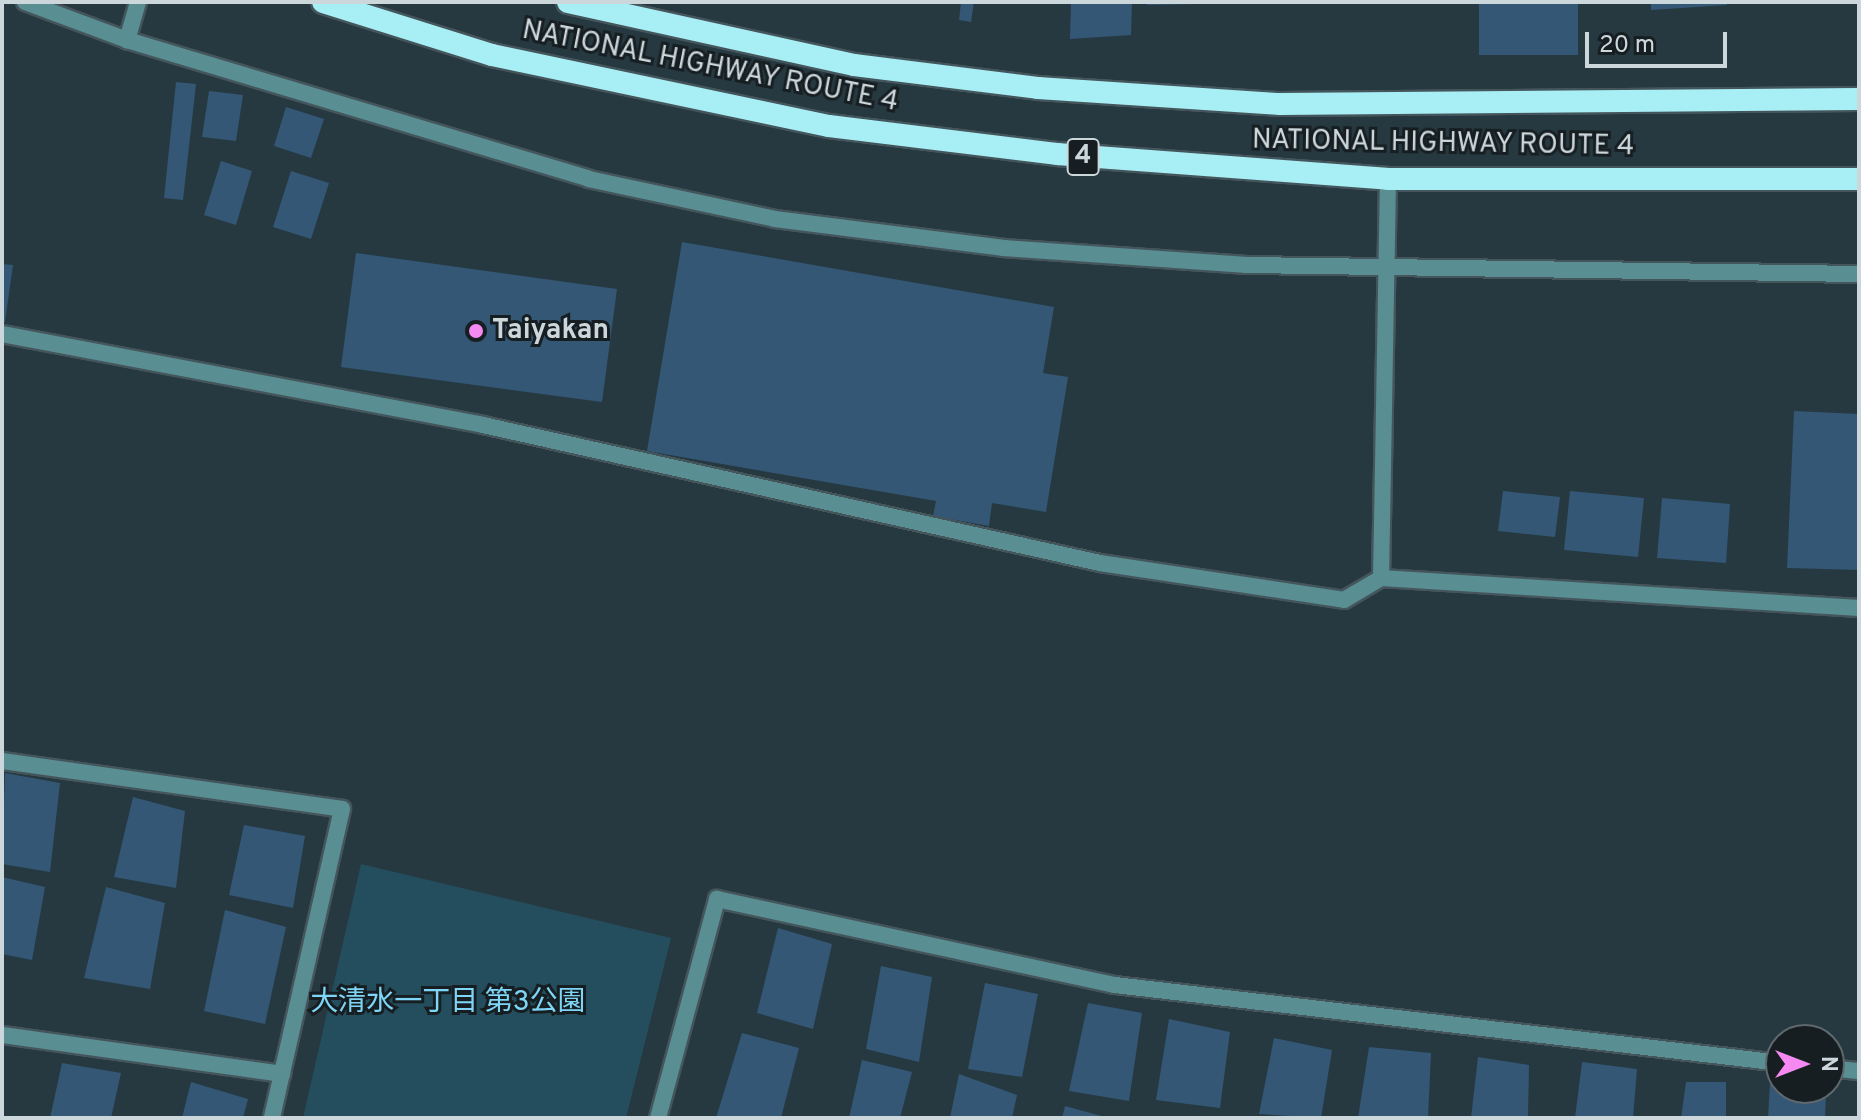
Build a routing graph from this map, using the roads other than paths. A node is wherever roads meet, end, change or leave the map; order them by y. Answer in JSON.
{"nodes":[{"id":1,"x":25,"y":2,"type":"edge"},
{"id":2,"x":138,"y":2,"type":"edge"},
{"id":3,"x":323,"y":2,"type":"edge"},
{"id":4,"x":568,"y":2,"type":"edge"},
{"id":5,"x":127,"y":40,"type":"junction"},
{"id":6,"x":1859,"y":99,"type":"edge"},
{"id":7,"x":1388,"y":179,"type":"junction"},
{"id":8,"x":1859,"y":179,"type":"edge"},
{"id":9,"x":1384,"y":270,"type":"junction"},
{"id":10,"x":1859,"y":274,"type":"edge"},
{"id":11,"x":2,"y":334,"type":"edge"},
{"id":12,"x":1381,"y":578,"type":"junction"},
{"id":13,"x":1859,"y":608,"type":"edge"},
{"id":14,"x":2,"y":761,"type":"edge"},
{"id":15,"x":2,"y":1035,"type":"edge"},
{"id":16,"x":1765,"y":1061,"type":"edge"},
{"id":17,"x":282,"y":1074,"type":"junction"},
{"id":18,"x":272,"y":1118,"type":"edge"},
{"id":19,"x":658,"y":1118,"type":"edge"}],
"edges":[{"from":1,"to":5,"type":"street"},
{"from":2,"to":5,"type":"street"},
{"from":3,"to":7,"type":"highway","name":"NATIONAL HIGHWAY ROUTE 4","number":"4"},
{"from":4,"to":6,"type":"highway","name":"NATIONAL HIGHWAY ROUTE 4"},
{"from":5,"to":9,"type":"street"},
{"from":7,"to":8,"type":"highway","name":"NATIONAL HIGHWAY ROUTE 4","number":"4"},
{"from":7,"to":9,"type":"street"},
{"from":9,"to":10,"type":"street"},
{"from":9,"to":12,"type":"street"},
{"from":11,"to":12,"type":"street"},
{"from":12,"to":13,"type":"street"},
{"from":14,"to":17,"type":"street"},
{"from":15,"to":17,"type":"street"},
{"from":16,"to":19,"type":"street"},
{"from":17,"to":18,"type":"street"}]}
